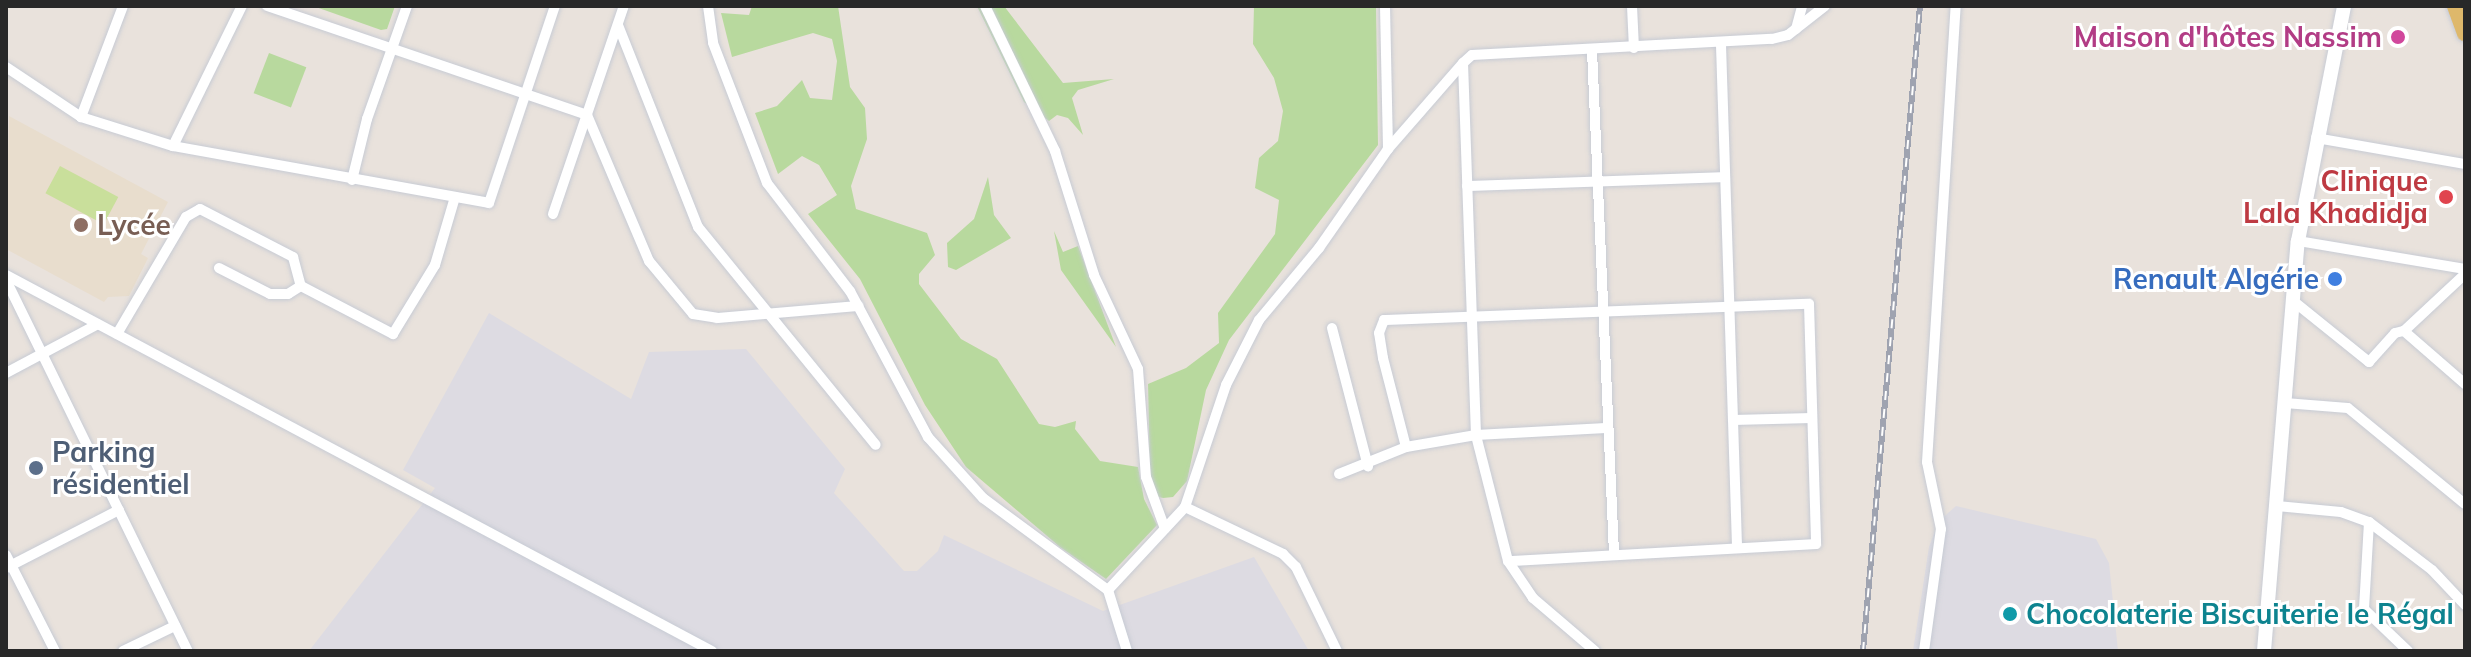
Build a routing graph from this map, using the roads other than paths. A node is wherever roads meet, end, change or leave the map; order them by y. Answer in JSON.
{"nodes":[{"id":1,"x":123,"y":6,"type":"edge"},
{"id":2,"x":242,"y":6,"type":"edge"},
{"id":3,"x":267,"y":6,"type":"edge"},
{"id":4,"x":407,"y":6,"type":"edge"},
{"id":5,"x":555,"y":6,"type":"edge"},
{"id":6,"x":624,"y":6,"type":"edge"},
{"id":7,"x":708,"y":6,"type":"edge"},
{"id":8,"x":985,"y":6,"type":"edge"},
{"id":9,"x":1385,"y":6,"type":"edge"},
{"id":10,"x":1632,"y":6,"type":"edge"},
{"id":11,"x":1802,"y":6,"type":"edge"},
{"id":12,"x":1825,"y":6,"type":"edge"},
{"id":13,"x":1956,"y":6,"type":"edge"},
{"id":14,"x":2344,"y":6,"type":"edge"},
{"id":15,"x":2455,"y":6,"type":"edge"},
{"id":16,"x":618,"y":25,"type":"junction"},
{"id":17,"x":1796,"y":29,"type":"junction"},
{"id":18,"x":2465,"y":33,"type":"edge"},
{"id":19,"x":1721,"y":45,"type":"junction"},
{"id":20,"x":392,"y":48,"type":"junction"},
{"id":21,"x":1634,"y":48,"type":"junction"},
{"id":22,"x":1592,"y":50,"type":"junction"},
{"id":23,"x":1463,"y":63,"type":"junction"},
{"id":24,"x":6,"y":67,"type":"edge"},
{"id":25,"x":524,"y":94,"type":"junction"},
{"id":26,"x":587,"y":115,"type":"junction"},
{"id":27,"x":81,"y":117,"type":"junction"},
{"id":28,"x":2316,"y":138,"type":"junction"},
{"id":29,"x":173,"y":146,"type":"junction"},
{"id":30,"x":1388,"y":149,"type":"junction"},
{"id":31,"x":2465,"y":164,"type":"edge"},
{"id":32,"x":1723,"y":177,"type":"junction"},
{"id":33,"x":352,"y":180,"type":"junction"},
{"id":34,"x":1595,"y":181,"type":"junction"},
{"id":35,"x":1467,"y":186,"type":"junction"},
{"id":36,"x":455,"y":197,"type":"junction"},
{"id":37,"x":553,"y":214,"type":"dead end"},
{"id":38,"x":2298,"y":241,"type":"junction"},
{"id":39,"x":219,"y":268,"type":"dead end"},
{"id":40,"x":2465,"y":271,"type":"edge"},
{"id":41,"x":6,"y":277,"type":"edge"},
{"id":42,"x":301,"y":286,"type":"junction"},
{"id":43,"x":2292,"y":300,"type":"junction"},
{"id":44,"x":858,"y":306,"type":"junction"},
{"id":45,"x":1728,"y":306,"type":"junction"},
{"id":46,"x":1600,"y":311,"type":"junction"},
{"id":47,"x":769,"y":314,"type":"junction"},
{"id":48,"x":1471,"y":317,"type":"junction"},
{"id":49,"x":98,"y":324,"type":"junction"},
{"id":50,"x":1332,"y":328,"type":"dead end"},
{"id":51,"x":2404,"y":331,"type":"junction"},
{"id":52,"x":117,"y":334,"type":"junction"},
{"id":53,"x":44,"y":354,"type":"junction"},
{"id":54,"x":6,"y":373,"type":"edge"},
{"id":55,"x":2465,"y":384,"type":"edge"},
{"id":56,"x":2285,"y":403,"type":"junction"},
{"id":57,"x":1812,"y":418,"type":"junction"},
{"id":58,"x":1733,"y":420,"type":"junction"},
{"id":59,"x":1606,"y":428,"type":"junction"},
{"id":60,"x":1476,"y":435,"type":"junction"},
{"id":61,"x":876,"y":445,"type":"dead end"},
{"id":62,"x":1406,"y":447,"type":"junction"},
{"id":63,"x":1368,"y":466,"type":"junction"},
{"id":64,"x":1339,"y":474,"type":"dead end"},
{"id":65,"x":2465,"y":504,"type":"edge"},
{"id":66,"x":2277,"y":506,"type":"junction"},
{"id":67,"x":1185,"y":507,"type":"junction"},
{"id":68,"x":119,"y":510,"type":"junction"},
{"id":69,"x":2369,"y":522,"type":"junction"},
{"id":70,"x":1165,"y":529,"type":"junction"},
{"id":71,"x":1737,"y":547,"type":"junction"},
{"id":72,"x":1614,"y":553,"type":"junction"},
{"id":73,"x":1508,"y":561,"type":"junction"},
{"id":74,"x":8,"y":563,"type":"edge"},
{"id":75,"x":1108,"y":590,"type":"junction"},
{"id":76,"x":2465,"y":605,"type":"edge"},
{"id":77,"x":175,"y":626,"type":"junction"},
{"id":78,"x":55,"y":651,"type":"edge"},
{"id":79,"x":123,"y":651,"type":"edge"},
{"id":80,"x":188,"y":651,"type":"edge"},
{"id":81,"x":712,"y":651,"type":"edge"},
{"id":82,"x":1127,"y":651,"type":"edge"},
{"id":83,"x":1337,"y":651,"type":"edge"},
{"id":84,"x":1595,"y":651,"type":"edge"},
{"id":85,"x":1924,"y":651,"type":"edge"},
{"id":86,"x":2261,"y":651,"type":"edge"},
{"id":87,"x":2408,"y":651,"type":"edge"}],
"edges":[{"from":1,"to":27,"type":"street"},
{"from":2,"to":29,"type":"street"},
{"from":3,"to":20,"type":"street"},
{"from":4,"to":20,"type":"street"},
{"from":5,"to":25,"type":"street"},
{"from":6,"to":16,"type":"street"},
{"from":7,"to":44,"type":"street"},
{"from":8,"to":70,"type":"street"},
{"from":9,"to":30,"type":"street"},
{"from":10,"to":21,"type":"street"},
{"from":11,"to":17,"type":"street"},
{"from":12,"to":17,"type":"street"},
{"from":13,"to":85,"type":"street"},
{"from":14,"to":28,"type":"main road"},
{"from":15,"to":18,"type":"main road"},
{"from":16,"to":26,"type":"street"},
{"from":16,"to":47,"type":"street"},
{"from":17,"to":19,"type":"street"},
{"from":19,"to":21,"type":"street"},
{"from":19,"to":32,"type":"street"},
{"from":20,"to":25,"type":"street"},
{"from":20,"to":33,"type":"street"},
{"from":21,"to":22,"type":"street"},
{"from":22,"to":23,"type":"street"},
{"from":22,"to":34,"type":"street"},
{"from":23,"to":30,"type":"street"},
{"from":23,"to":35,"type":"street"},
{"from":24,"to":27,"type":"street"},
{"from":25,"to":26,"type":"street"},
{"from":25,"to":36,"type":"street"},
{"from":26,"to":37,"type":"street"},
{"from":26,"to":47,"type":"street"},
{"from":27,"to":29,"type":"street"},
{"from":28,"to":31,"type":"street"},
{"from":28,"to":38,"type":"main road"},
{"from":29,"to":33,"type":"street"},
{"from":30,"to":67,"type":"street"},
{"from":32,"to":34,"type":"street"},
{"from":32,"to":45,"type":"street"},
{"from":33,"to":36,"type":"street"},
{"from":34,"to":35,"type":"street"},
{"from":34,"to":46,"type":"street"},
{"from":35,"to":48,"type":"street"},
{"from":36,"to":42,"type":"street"},
{"from":38,"to":40,"type":"street"},
{"from":38,"to":43,"type":"main road"},
{"from":39,"to":42,"type":"street"},
{"from":40,"to":51,"type":"street"},
{"from":41,"to":49,"type":"street"},
{"from":41,"to":53,"type":"street"},
{"from":42,"to":52,"type":"street"},
{"from":43,"to":51,"type":"street"},
{"from":43,"to":56,"type":"main road"},
{"from":44,"to":47,"type":"street"},
{"from":44,"to":75,"type":"street"},
{"from":45,"to":46,"type":"street"},
{"from":45,"to":57,"type":"street"},
{"from":45,"to":58,"type":"street"},
{"from":46,"to":48,"type":"street"},
{"from":46,"to":59,"type":"street"},
{"from":47,"to":61,"type":"street"},
{"from":48,"to":60,"type":"street"},
{"from":48,"to":62,"type":"street"},
{"from":49,"to":52,"type":"street"},
{"from":49,"to":53,"type":"street"},
{"from":50,"to":63,"type":"street"},
{"from":51,"to":55,"type":"street"},
{"from":52,"to":81,"type":"street"},
{"from":53,"to":54,"type":"street"},
{"from":53,"to":68,"type":"street"},
{"from":56,"to":65,"type":"street"},
{"from":56,"to":66,"type":"main road"},
{"from":57,"to":58,"type":"street"},
{"from":57,"to":71,"type":"street"},
{"from":58,"to":71,"type":"street"},
{"from":59,"to":60,"type":"street"},
{"from":59,"to":72,"type":"street"},
{"from":60,"to":62,"type":"street"},
{"from":60,"to":73,"type":"street"},
{"from":62,"to":63,"type":"street"},
{"from":63,"to":64,"type":"street"},
{"from":66,"to":69,"type":"street"},
{"from":66,"to":86,"type":"main road"},
{"from":67,"to":70,"type":"street"},
{"from":67,"to":83,"type":"street"},
{"from":68,"to":74,"type":"street"},
{"from":68,"to":77,"type":"street"},
{"from":69,"to":76,"type":"street"},
{"from":69,"to":87,"type":"street"},
{"from":70,"to":75,"type":"street"},
{"from":71,"to":72,"type":"street"},
{"from":72,"to":73,"type":"street"},
{"from":73,"to":84,"type":"street"},
{"from":74,"to":78,"type":"street"},
{"from":75,"to":82,"type":"street"},
{"from":77,"to":79,"type":"street"},
{"from":77,"to":80,"type":"street"}]}
